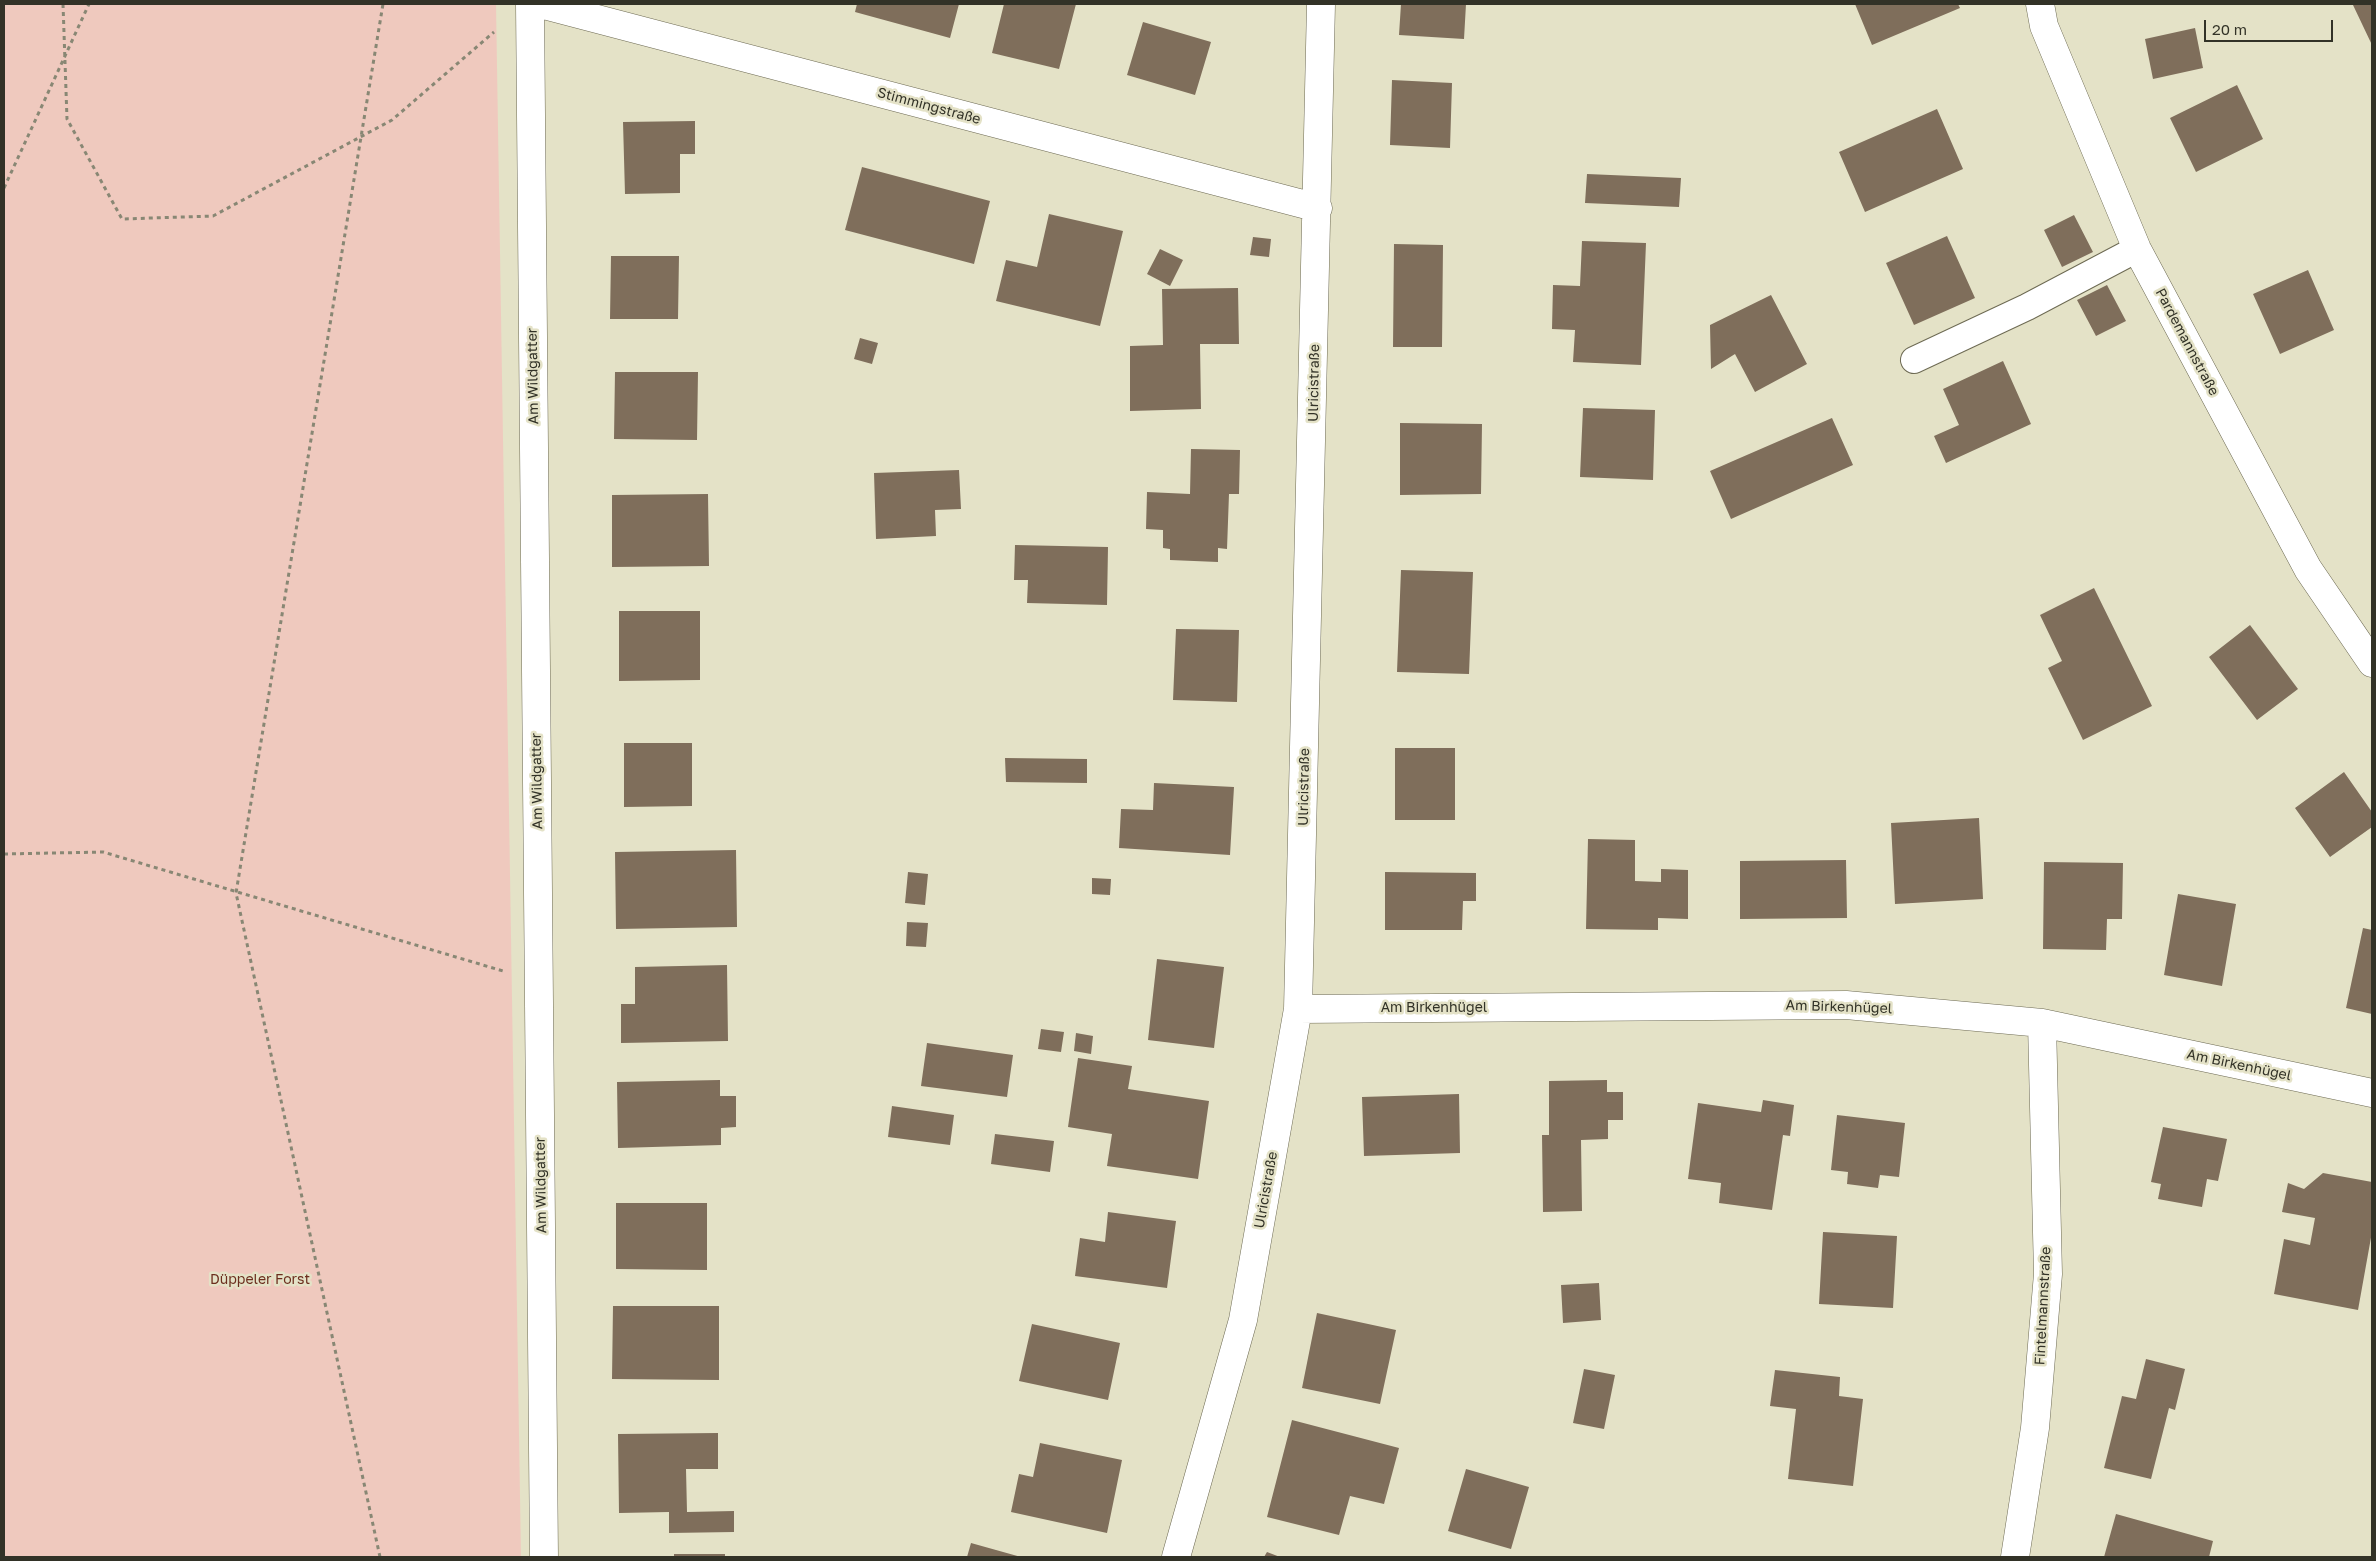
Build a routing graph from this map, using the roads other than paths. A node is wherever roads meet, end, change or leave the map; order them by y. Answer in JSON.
{"nodes":[{"id":1,"x":530,"y":4,"type":"edge"},
{"id":2,"x":540,"y":4,"type":"edge"},
{"id":3,"x":1322,"y":4,"type":"edge"},
{"id":4,"x":2040,"y":4,"type":"edge"},
{"id":5,"x":1318,"y":208,"type":"junction"},
{"id":6,"x":2138,"y":249,"type":"junction"},
{"id":7,"x":1914,"y":360,"type":"dead end"},
{"id":8,"x":2372,"y":663,"type":"edge"},
{"id":9,"x":1298,"y":1009,"type":"junction"},
{"id":10,"x":2042,"y":1023,"type":"junction"},
{"id":11,"x":2372,"y":1093,"type":"edge"},
{"id":12,"x":544,"y":1557,"type":"edge"},
{"id":13,"x":1176,"y":1557,"type":"edge"},
{"id":14,"x":2015,"y":1557,"type":"edge"}],
"edges":[{"from":1,"to":12,"type":"street","name":"Am Wildgatter"},
{"from":2,"to":5,"type":"street","name":"Stimmingstraße"},
{"from":3,"to":5,"type":"street","name":"Ulricistraße"},
{"from":4,"to":6,"type":"street","name":"Pardemannstraße"},
{"from":5,"to":9,"type":"street","name":"Ulricistraße"},
{"from":6,"to":7,"type":"lane"},
{"from":6,"to":8,"type":"street","name":"Pardemannstraße"},
{"from":9,"to":10,"type":"street","name":"Am Birkenhügel"},
{"from":9,"to":13,"type":"street","name":"Ulricistraße"},
{"from":10,"to":11,"type":"street","name":"Am Birkenhügel"},
{"from":10,"to":14,"type":"street","name":"Fintelmannstraße"}]}
